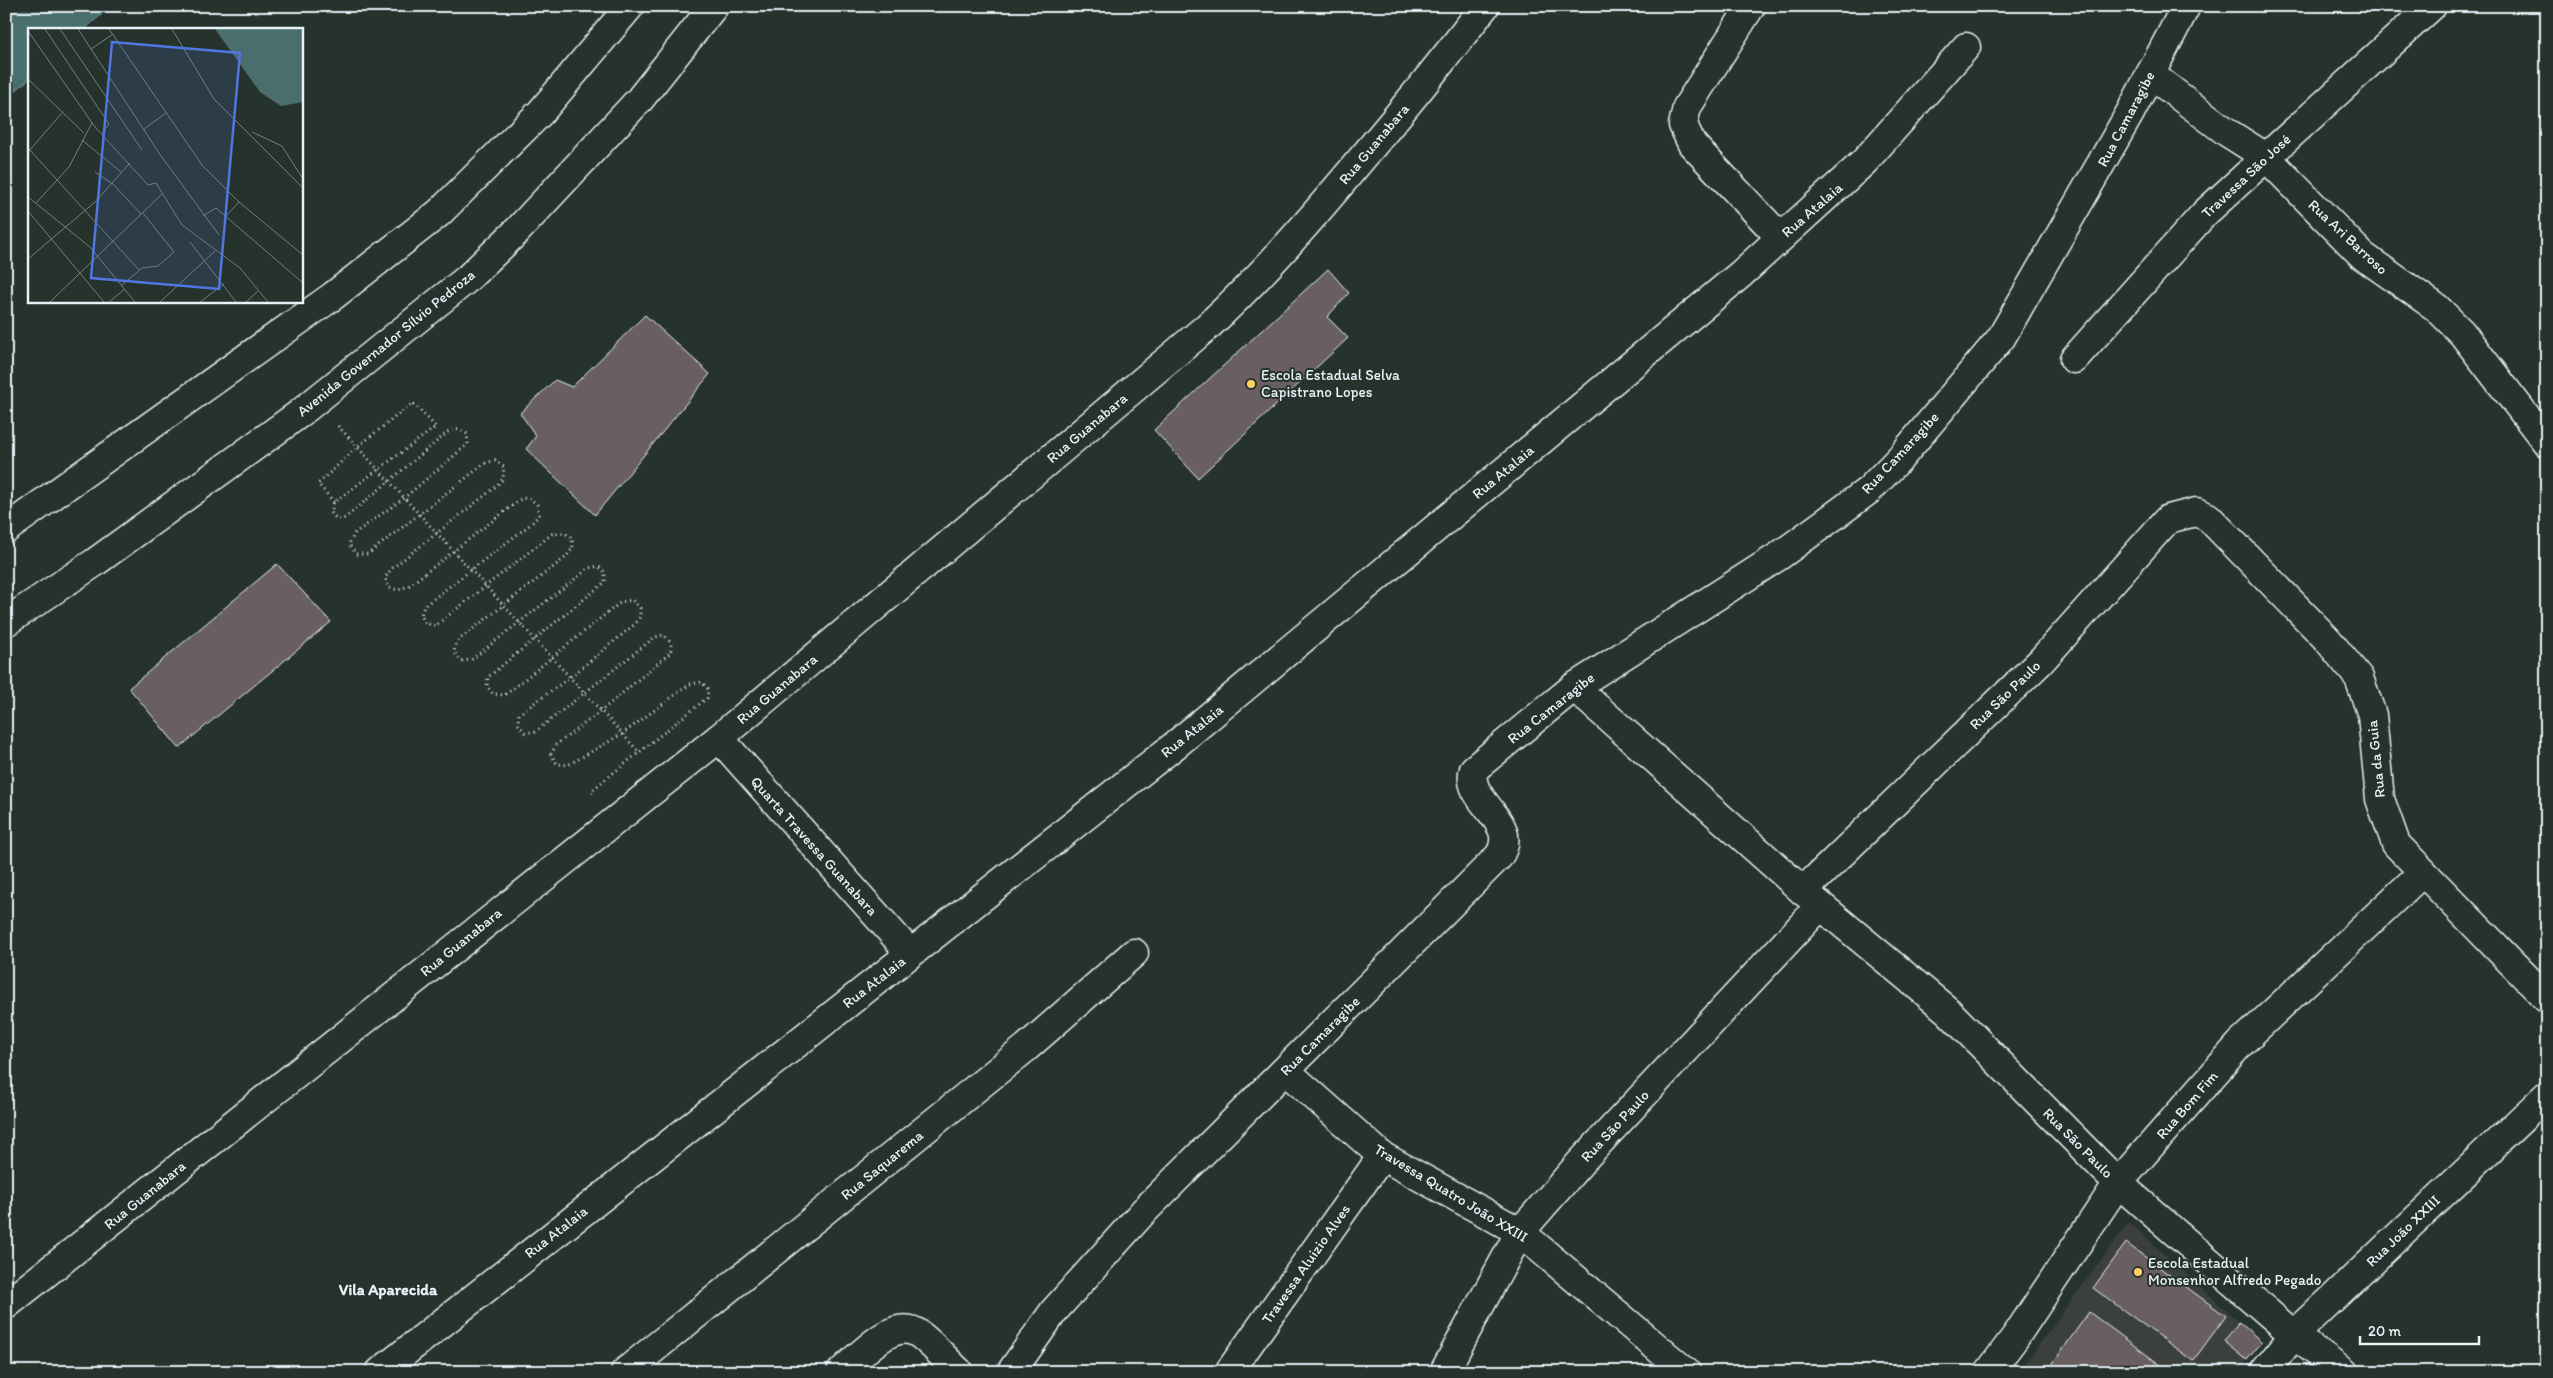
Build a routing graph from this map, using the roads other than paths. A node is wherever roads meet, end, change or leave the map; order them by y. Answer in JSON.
{"nodes":[{"id":1,"x":630,"y":6,"type":"edge"},
{"id":2,"x":714,"y":6,"type":"edge"},
{"id":3,"x":1485,"y":6,"type":"edge"},
{"id":4,"x":1751,"y":6,"type":"edge"},
{"id":5,"x":2186,"y":6,"type":"edge"},
{"id":6,"x":2432,"y":6,"type":"edge"},
{"id":7,"x":1966,"y":47,"type":"dead end"},
{"id":8,"x":2150,"y":74,"type":"junction"},
{"id":9,"x":2266,"y":157,"type":"junction"},
{"id":10,"x":1780,"y":237,"type":"junction"},
{"id":11,"x":2074,"y":359,"type":"dead end"},
{"id":12,"x":2547,"y":443,"type":"edge"},
{"id":13,"x":2208,"y":517,"type":"joint"},
{"id":14,"x":6,"y":529,"type":"edge"},
{"id":15,"x":6,"y":622,"type":"edge"},
{"id":16,"x":1574,"y":687,"type":"junction"},
{"id":17,"x":719,"y":738,"type":"junction"},
{"id":18,"x":2423,"y":872,"type":"junction"},
{"id":19,"x":1812,"y":898,"type":"junction"},
{"id":20,"x":910,"y":953,"type":"junction"},
{"id":21,"x":1134,"y":953,"type":"dead end"},
{"id":22,"x":2547,"y":999,"type":"edge"},
{"id":23,"x":1286,"y":1070,"type":"junction"},
{"id":24,"x":2547,"y":1095,"type":"edge"},
{"id":25,"x":1382,"y":1156,"type":"junction"},
{"id":26,"x":2118,"y":1183,"type":"junction"},
{"id":27,"x":1520,"y":1232,"type":"junction"},
{"id":28,"x":6,"y":1305,"type":"edge"},
{"id":29,"x":2294,"y":1335,"type":"junction"},
{"id":30,"x":380,"y":1372,"type":"edge"},
{"id":31,"x":625,"y":1372,"type":"edge"},
{"id":32,"x":841,"y":1372,"type":"edge"},
{"id":33,"x":959,"y":1372,"type":"edge"},
{"id":34,"x":1011,"y":1372,"type":"edge"},
{"id":35,"x":1229,"y":1372,"type":"edge"},
{"id":36,"x":1444,"y":1372,"type":"edge"},
{"id":37,"x":1686,"y":1372,"type":"edge"},
{"id":38,"x":1989,"y":1372,"type":"edge"},
{"id":39,"x":2264,"y":1372,"type":"edge"},
{"id":40,"x":2343,"y":1372,"type":"edge"}],
"edges":[{"from":1,"to":14,"type":"street"},
{"from":2,"to":15,"type":"street","name":"Avenida Governador Sílvio Pedroza"},
{"from":3,"to":17,"type":"street","name":"Rua Guanabara"},
{"from":4,"to":10,"type":"street"},
{"from":5,"to":8,"type":"street","name":"Rua Camaragibe"},
{"from":6,"to":9,"type":"street","name":"Travessa São José"},
{"from":7,"to":10,"type":"street","name":"Rua Atalaia"},
{"from":8,"to":9,"type":"street","name":"Rua Ari Barroso"},
{"from":8,"to":16,"type":"street","name":"Rua Camaragibe"},
{"from":9,"to":11,"type":"street","name":"Travessa São José"},
{"from":9,"to":12,"type":"street","name":"Rua Ari Barroso"},
{"from":10,"to":20,"type":"street","name":"Rua Atalaia"},
{"from":13,"to":18,"type":"street","name":"Rua da Guia"},
{"from":13,"to":19,"type":"street","name":"Rua São Paulo"},
{"from":16,"to":19,"type":"street","name":"Rua São Paulo"},
{"from":16,"to":23,"type":"street","name":"Rua Camaragibe"},
{"from":17,"to":20,"type":"street","name":"Quarta Travessa Guanabara"},
{"from":17,"to":28,"type":"street","name":"Rua Guanabara"},
{"from":18,"to":22,"type":"street","name":"Rua da Guia"},
{"from":18,"to":26,"type":"street","name":"Rua Bom Fim"},
{"from":19,"to":26,"type":"street","name":"Rua São Paulo"},
{"from":19,"to":27,"type":"street","name":"Rua São Paulo"},
{"from":20,"to":30,"type":"street","name":"Rua Atalaia"},
{"from":21,"to":31,"type":"street","name":"Rua Saquarema"},
{"from":23,"to":25,"type":"street","name":"Travessa Quatro João XXIII"},
{"from":23,"to":34,"type":"street","name":"Rua Camaragibe"},
{"from":24,"to":29,"type":"street","name":"Rua João XXIII"},
{"from":25,"to":27,"type":"street","name":"Travessa Quatro João XXIII"},
{"from":25,"to":35,"type":"street","name":"Travessa Aluizio Alves"},
{"from":26,"to":29,"type":"street","name":"Rua São Paulo"},
{"from":26,"to":38,"type":"street","name":"Rua Bom Fim"},
{"from":27,"to":36,"type":"street","name":"Rua São Paulo"},
{"from":27,"to":37,"type":"street","name":"Travessa Quatro João XXIII"},
{"from":29,"to":39,"type":"street","name":"Rua João XXIII"},
{"from":29,"to":40,"type":"street","name":"Rua São Paulo"},
{"from":32,"to":33,"type":"street"}]}
